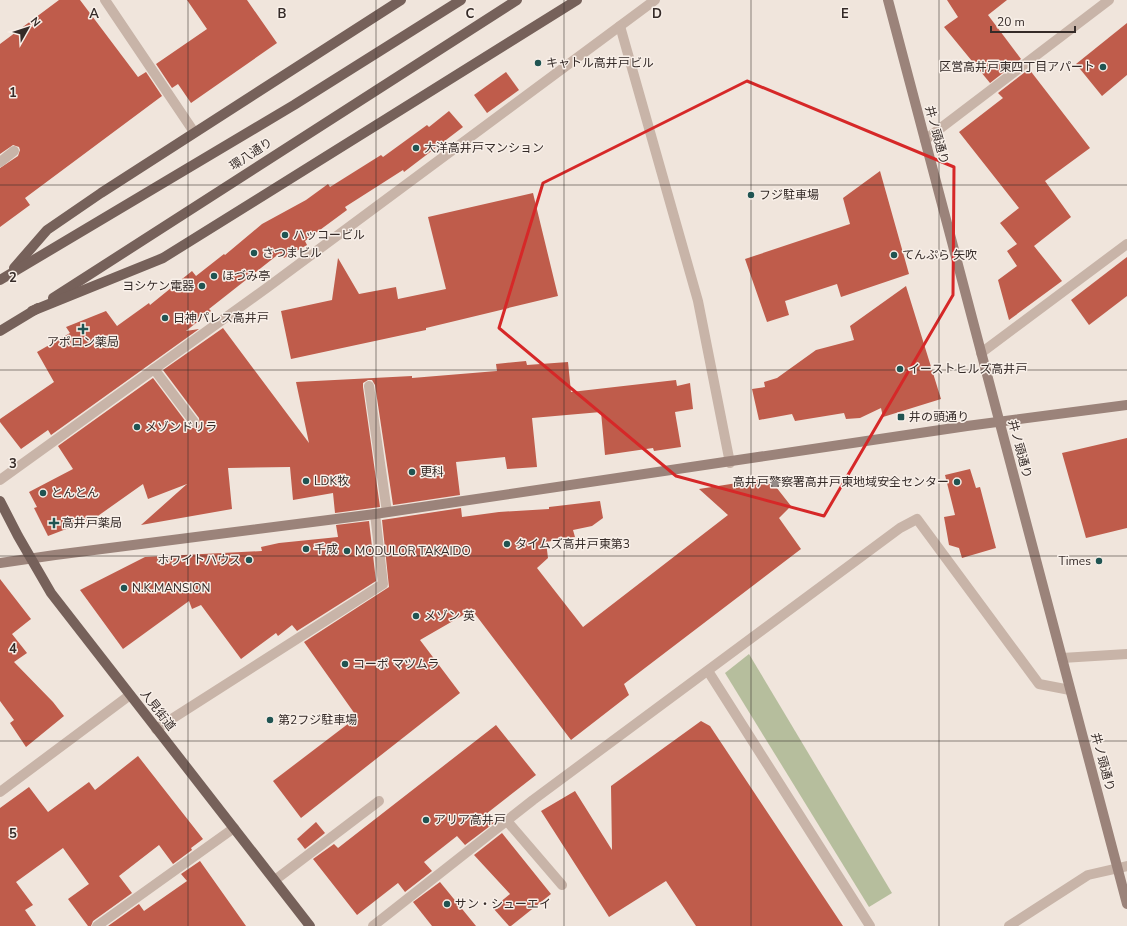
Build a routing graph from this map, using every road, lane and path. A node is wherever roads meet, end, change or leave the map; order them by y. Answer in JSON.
{"nodes":[{"id":1,"x":105,"y":0,"type":"edge"},
{"id":2,"x":400,"y":0,"type":"edge"},
{"id":3,"x":461,"y":0,"type":"edge"},
{"id":4,"x":517,"y":0,"type":"edge"},
{"id":5,"x":577,"y":0,"type":"edge"},
{"id":6,"x":655,"y":0,"type":"edge"},
{"id":7,"x":888,"y":0,"type":"edge"},
{"id":8,"x":1109,"y":0,"type":"edge"},
{"id":9,"x":620,"y":26,"type":"junction"},
{"id":10,"x":194,"y":132,"type":"junction"},
{"id":11,"x":925,"y":140,"type":"junction"},
{"id":12,"x":14,"y":151,"type":"dead end"},
{"id":13,"x":0,"y":162,"type":"edge"},
{"id":14,"x":1127,"y":244,"type":"edge"},
{"id":15,"x":4,"y":277,"type":"edge"},
{"id":16,"x":32,"y":311,"type":"junction"},
{"id":17,"x":0,"y":331,"type":"edge"},
{"id":18,"x":981,"y":352,"type":"junction"},
{"id":19,"x":154,"y":369,"type":"junction"},
{"id":20,"x":368,"y":386,"type":"dead end"},
{"id":21,"x":1127,"y":405,"type":"edge"},
{"id":22,"x":194,"y":422,"type":"dead end"},
{"id":23,"x":1000,"y":423,"type":"junction"},
{"id":24,"x":730,"y":463,"type":"junction"},
{"id":25,"x":0,"y":480,"type":"edge"},
{"id":26,"x":0,"y":501,"type":"edge"},
{"id":27,"x":387,"y":512,"type":"junction"},
{"id":28,"x":375,"y":514,"type":"junction"},
{"id":29,"x":30,"y":558,"type":"junction"},
{"id":30,"x":0,"y":563,"type":"edge"},
{"id":31,"x":1127,"y":654,"type":"edge"},
{"id":32,"x":1062,"y":658,"type":"junction"},
{"id":33,"x":708,"y":671,"type":"junction"},
{"id":34,"x":1070,"y":690,"type":"junction"},
{"id":35,"x":130,"y":695,"type":"junction"},
{"id":36,"x":156,"y":729,"type":"junction"},
{"id":37,"x":0,"y":792,"type":"edge"},
{"id":38,"x":379,"y":801,"type":"dead end"},
{"id":39,"x":507,"y":821,"type":"junction"},
{"id":40,"x":234,"y":828,"type":"junction"},
{"id":41,"x":1122,"y":866,"type":"edge"},
{"id":42,"x":275,"y":880,"type":"junction"},
{"id":43,"x":562,"y":885,"type":"dead end"},
{"id":44,"x":1127,"y":904,"type":"edge"},
{"id":45,"x":96,"y":926,"type":"edge"},
{"id":46,"x":310,"y":926,"type":"edge"},
{"id":47,"x":373,"y":926,"type":"edge"},
{"id":48,"x":870,"y":926,"type":"edge"},
{"id":49,"x":1009,"y":926,"type":"edge"}],
"edges":[{"from":1,"to":10,"type":"street"},
{"from":2,"to":10,"type":"main road"},
{"from":3,"to":15,"type":"main road","name":"環八通り"},
{"from":4,"to":16,"type":"main road","name":"環八通り"},
{"from":5,"to":16,"type":"main road"},
{"from":6,"to":9,"type":"street"},
{"from":7,"to":11,"type":"street","name":"井ノ頭通り"},
{"from":8,"to":11,"type":"street"},
{"from":9,"to":19,"type":"street"},
{"from":9,"to":24,"type":"street"},
{"from":10,"to":15,"type":"main road"},
{"from":11,"to":18,"type":"street","name":"井ノ頭通り"},
{"from":12,"to":13,"type":"street"},
{"from":14,"to":18,"type":"street"},
{"from":16,"to":17,"type":"main road","name":"環八通り"},
{"from":18,"to":23,"type":"street","name":"井ノ頭通り"},
{"from":19,"to":22,"type":"street"},
{"from":19,"to":25,"type":"street"},
{"from":20,"to":27,"type":"street"},
{"from":21,"to":23,"type":"street"},
{"from":23,"to":24,"type":"street"},
{"from":23,"to":32,"type":"street","name":"井ノ頭通り"},
{"from":24,"to":27,"type":"street"},
{"from":26,"to":29,"type":"main road","name":"人見街道"},
{"from":27,"to":28,"type":"street"},
{"from":28,"to":29,"type":"street"},
{"from":28,"to":36,"type":"street"},
{"from":29,"to":30,"type":"street"},
{"from":29,"to":35,"type":"main road","name":"人見街道"},
{"from":31,"to":32,"type":"street"},
{"from":32,"to":34,"type":"street","name":"井ノ頭通り"},
{"from":33,"to":34,"type":"street"},
{"from":33,"to":39,"type":"street"},
{"from":33,"to":48,"type":"street"},
{"from":34,"to":41,"type":"street","name":"井ノ頭通り"},
{"from":35,"to":36,"type":"main road","name":"人見街道"},
{"from":35,"to":37,"type":"street"},
{"from":36,"to":40,"type":"main road","name":"人見街道"},
{"from":38,"to":42,"type":"street"},
{"from":39,"to":43,"type":"street"},
{"from":39,"to":47,"type":"street"},
{"from":40,"to":42,"type":"main road","name":"人見街道"},
{"from":40,"to":45,"type":"street"},
{"from":41,"to":44,"type":"street","name":"井ノ頭通り"},
{"from":41,"to":49,"type":"street"},
{"from":42,"to":46,"type":"main road","name":"人見街道"}]}
